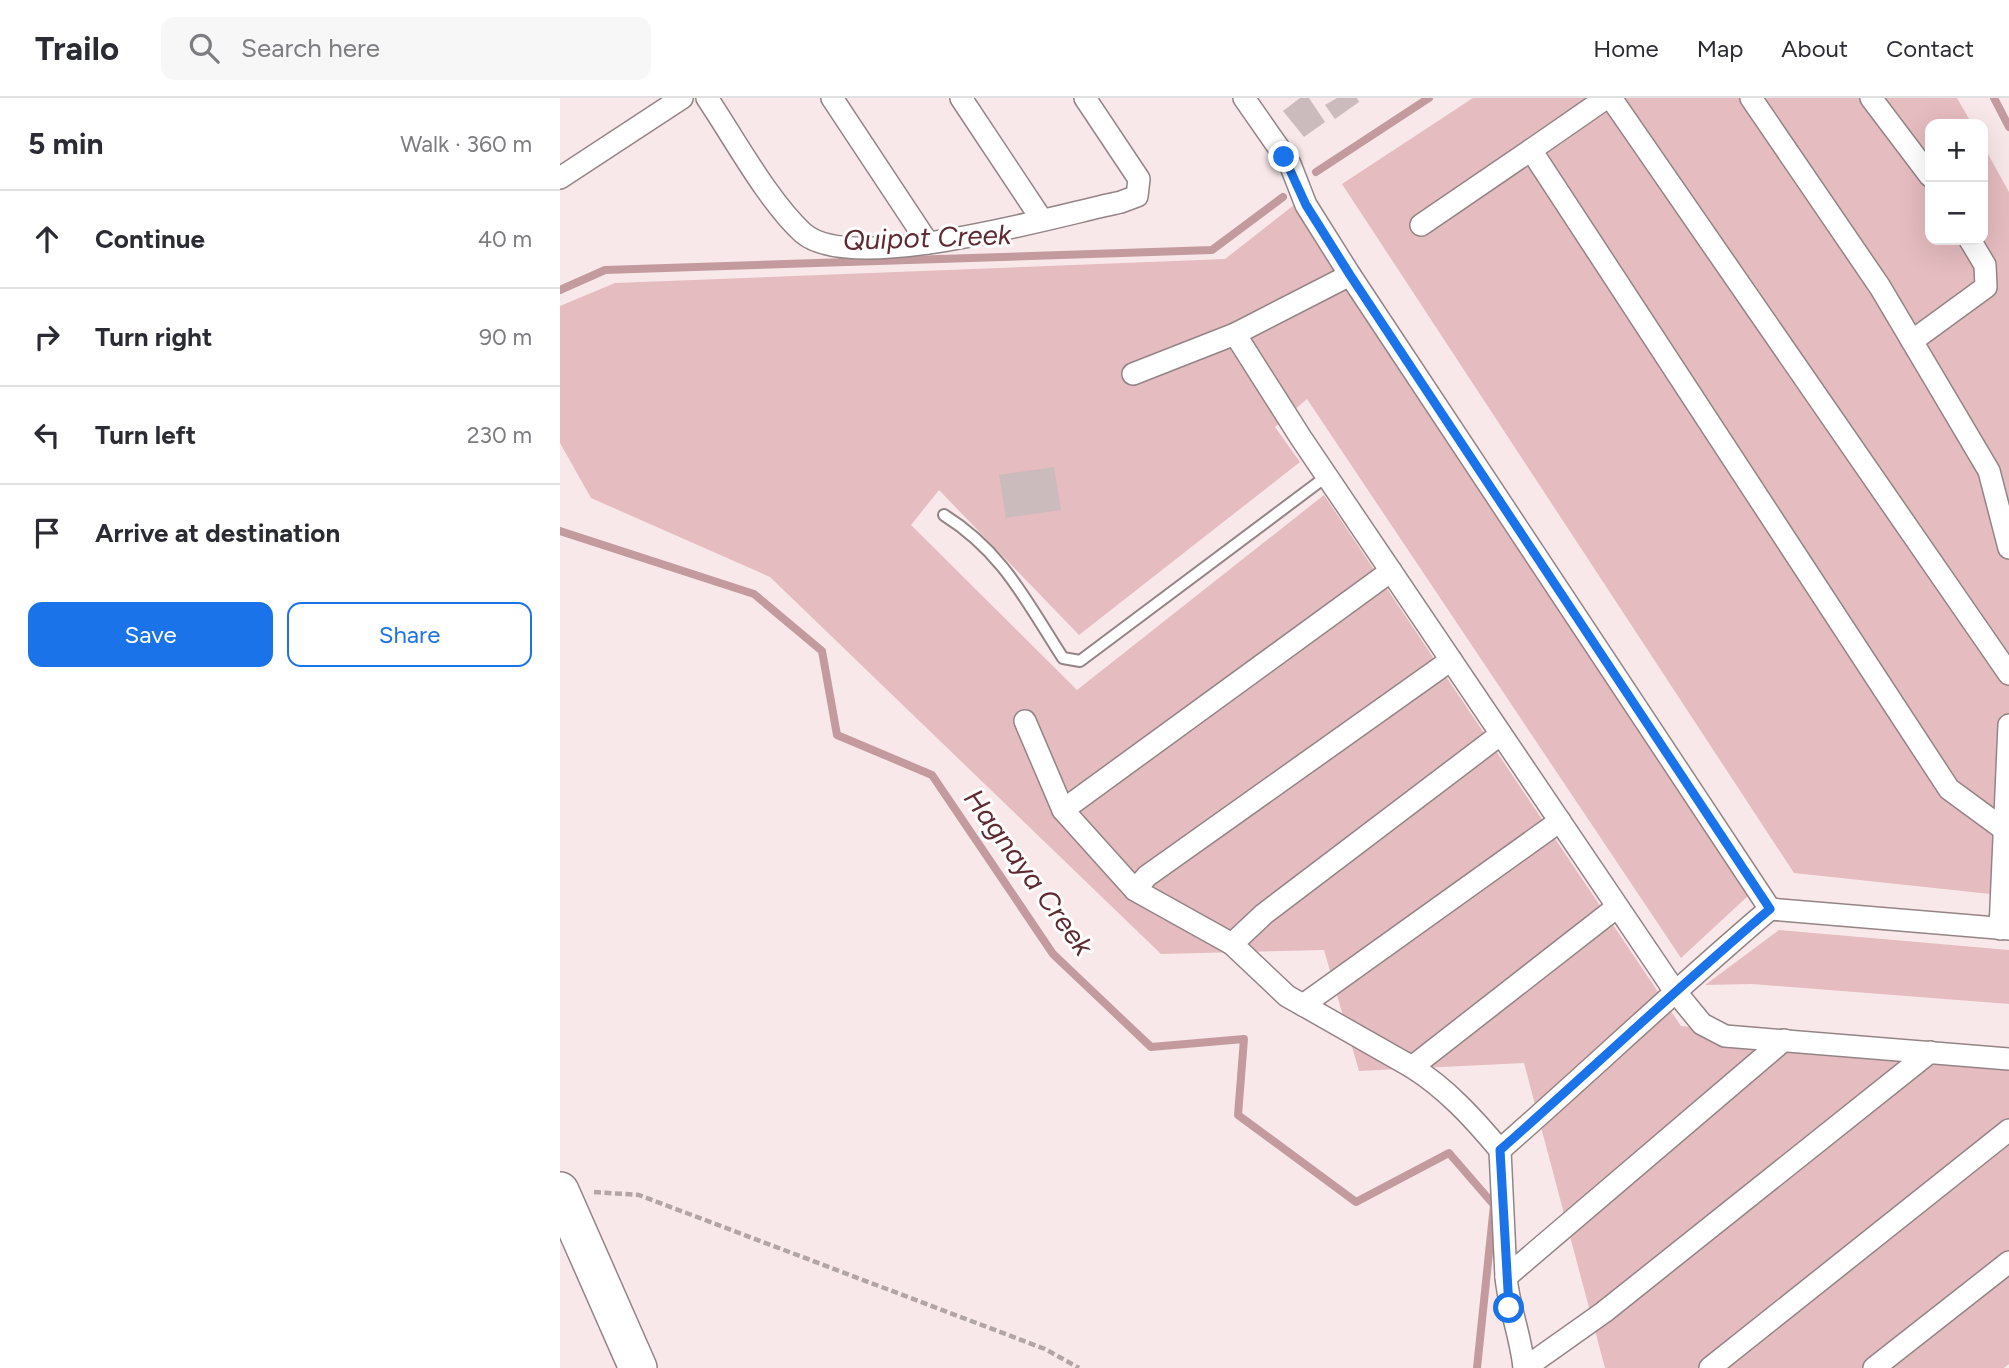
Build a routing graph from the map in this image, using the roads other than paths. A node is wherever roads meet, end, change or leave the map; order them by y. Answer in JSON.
{"nodes":[{"id":1,"x":682,"y":98,"type":"edge"},
{"id":2,"x":707,"y":98,"type":"edge"},
{"id":3,"x":832,"y":98,"type":"edge"},
{"id":4,"x":961,"y":98,"type":"edge"},
{"id":5,"x":1085,"y":98,"type":"edge"},
{"id":6,"x":1244,"y":98,"type":"edge"},
{"id":7,"x":1606,"y":98,"type":"edge"},
{"id":8,"x":1611,"y":98,"type":"edge"},
{"id":9,"x":1751,"y":98,"type":"edge"},
{"id":10,"x":1871,"y":98,"type":"edge"},
{"id":11,"x":1531,"y":150,"type":"junction"},
{"id":12,"x":1925,"y":169,"type":"edge"},
{"id":13,"x":560,"y":178,"type":"edge"},
{"id":14,"x":1042,"y":220,"type":"junction"},
{"id":15,"x":1421,"y":225,"type":"dead end"},
{"id":16,"x":928,"y":243,"type":"junction"},
{"id":17,"x":1973,"y":245,"type":"edge"},
{"id":18,"x":1350,"y":275,"type":"junction"},
{"id":19,"x":1235,"y":334,"type":"junction"},
{"id":20,"x":1912,"y":341,"type":"junction"},
{"id":21,"x":1133,"y":374,"type":"dead end"},
{"id":22,"x":1327,"y":476,"type":"junction"},
{"id":23,"x":944,"y":515,"type":"dead end"},
{"id":24,"x":2009,"y":548,"type":"edge"},
{"id":25,"x":1391,"y":571,"type":"junction"},
{"id":26,"x":1451,"y":660,"type":"junction"},
{"id":27,"x":2009,"y":674,"type":"edge"},
{"id":28,"x":1025,"y":721,"type":"dead end"},
{"id":29,"x":2009,"y":724,"type":"edge"},
{"id":30,"x":1501,"y":734,"type":"junction"},
{"id":31,"x":1063,"y":810,"type":"junction"},
{"id":32,"x":1560,"y":821,"type":"junction"},
{"id":33,"x":2007,"y":833,"type":"edge"},
{"id":34,"x":1135,"y":890,"type":"junction"},
{"id":35,"x":1617,"y":907,"type":"junction"},
{"id":36,"x":1770,"y":909,"type":"junction"},
{"id":37,"x":2005,"y":929,"type":"edge"},
{"id":38,"x":1232,"y":944,"type":"junction"},
{"id":39,"x":1674,"y":990,"type":"junction"},
{"id":40,"x":1303,"y":1005,"type":"junction"},
{"id":41,"x":1784,"y":1040,"type":"junction"},
{"id":42,"x":1930,"y":1052,"type":"junction"},
{"id":43,"x":2009,"y":1059,"type":"edge"},
{"id":44,"x":1412,"y":1067,"type":"junction"},
{"id":45,"x":2009,"y":1130,"type":"edge"},
{"id":46,"x":1500,"y":1150,"type":"junction"},
{"id":47,"x":562,"y":1196,"type":"edge"},
{"id":48,"x":560,"y":1240,"type":"edge"},
{"id":49,"x":2009,"y":1262,"type":"edge"},
{"id":50,"x":1506,"y":1277,"type":"junction"},
{"id":51,"x":617,"y":1368,"type":"edge"},
{"id":52,"x":638,"y":1368,"type":"edge"},
{"id":53,"x":1525,"y":1368,"type":"edge"},
{"id":54,"x":1710,"y":1368,"type":"edge"},
{"id":55,"x":1874,"y":1368,"type":"edge"}],
"edges":[{"from":1,"to":13,"type":"street"},
{"from":2,"to":16,"type":"street"},
{"from":3,"to":16,"type":"street"},
{"from":4,"to":14,"type":"street"},
{"from":5,"to":14,"type":"street"},
{"from":6,"to":18,"type":"street"},
{"from":7,"to":11,"type":"street"},
{"from":8,"to":27,"type":"street"},
{"from":9,"to":20,"type":"street"},
{"from":10,"to":12,"type":"street"},
{"from":11,"to":15,"type":"street"},
{"from":11,"to":33,"type":"street"},
{"from":14,"to":16,"type":"street"},
{"from":17,"to":20,"type":"street"},
{"from":18,"to":19,"type":"street"},
{"from":18,"to":36,"type":"street"},
{"from":19,"to":21,"type":"street"},
{"from":19,"to":22,"type":"street"},
{"from":20,"to":24,"type":"street"},
{"from":22,"to":23,"type":"lane"},
{"from":22,"to":25,"type":"street"},
{"from":25,"to":26,"type":"street"},
{"from":25,"to":31,"type":"street"},
{"from":26,"to":30,"type":"street"},
{"from":26,"to":34,"type":"street"},
{"from":28,"to":31,"type":"street"},
{"from":29,"to":33,"type":"street"},
{"from":30,"to":32,"type":"street"},
{"from":30,"to":38,"type":"street"},
{"from":31,"to":34,"type":"street"},
{"from":32,"to":35,"type":"street"},
{"from":32,"to":40,"type":"street"},
{"from":33,"to":37,"type":"street"},
{"from":34,"to":38,"type":"street"},
{"from":35,"to":39,"type":"street"},
{"from":35,"to":44,"type":"street"},
{"from":36,"to":37,"type":"street"},
{"from":36,"to":39,"type":"street"},
{"from":38,"to":40,"type":"street"},
{"from":39,"to":41,"type":"street"},
{"from":39,"to":46,"type":"street"},
{"from":40,"to":44,"type":"street"},
{"from":41,"to":42,"type":"street"},
{"from":41,"to":50,"type":"street"},
{"from":42,"to":43,"type":"street"},
{"from":42,"to":53,"type":"street"},
{"from":44,"to":46,"type":"street"},
{"from":45,"to":54,"type":"street"},
{"from":46,"to":50,"type":"street"},
{"from":47,"to":52,"type":"highway"},
{"from":48,"to":51,"type":"highway"},
{"from":49,"to":55,"type":"street"},
{"from":50,"to":53,"type":"street"}]}
